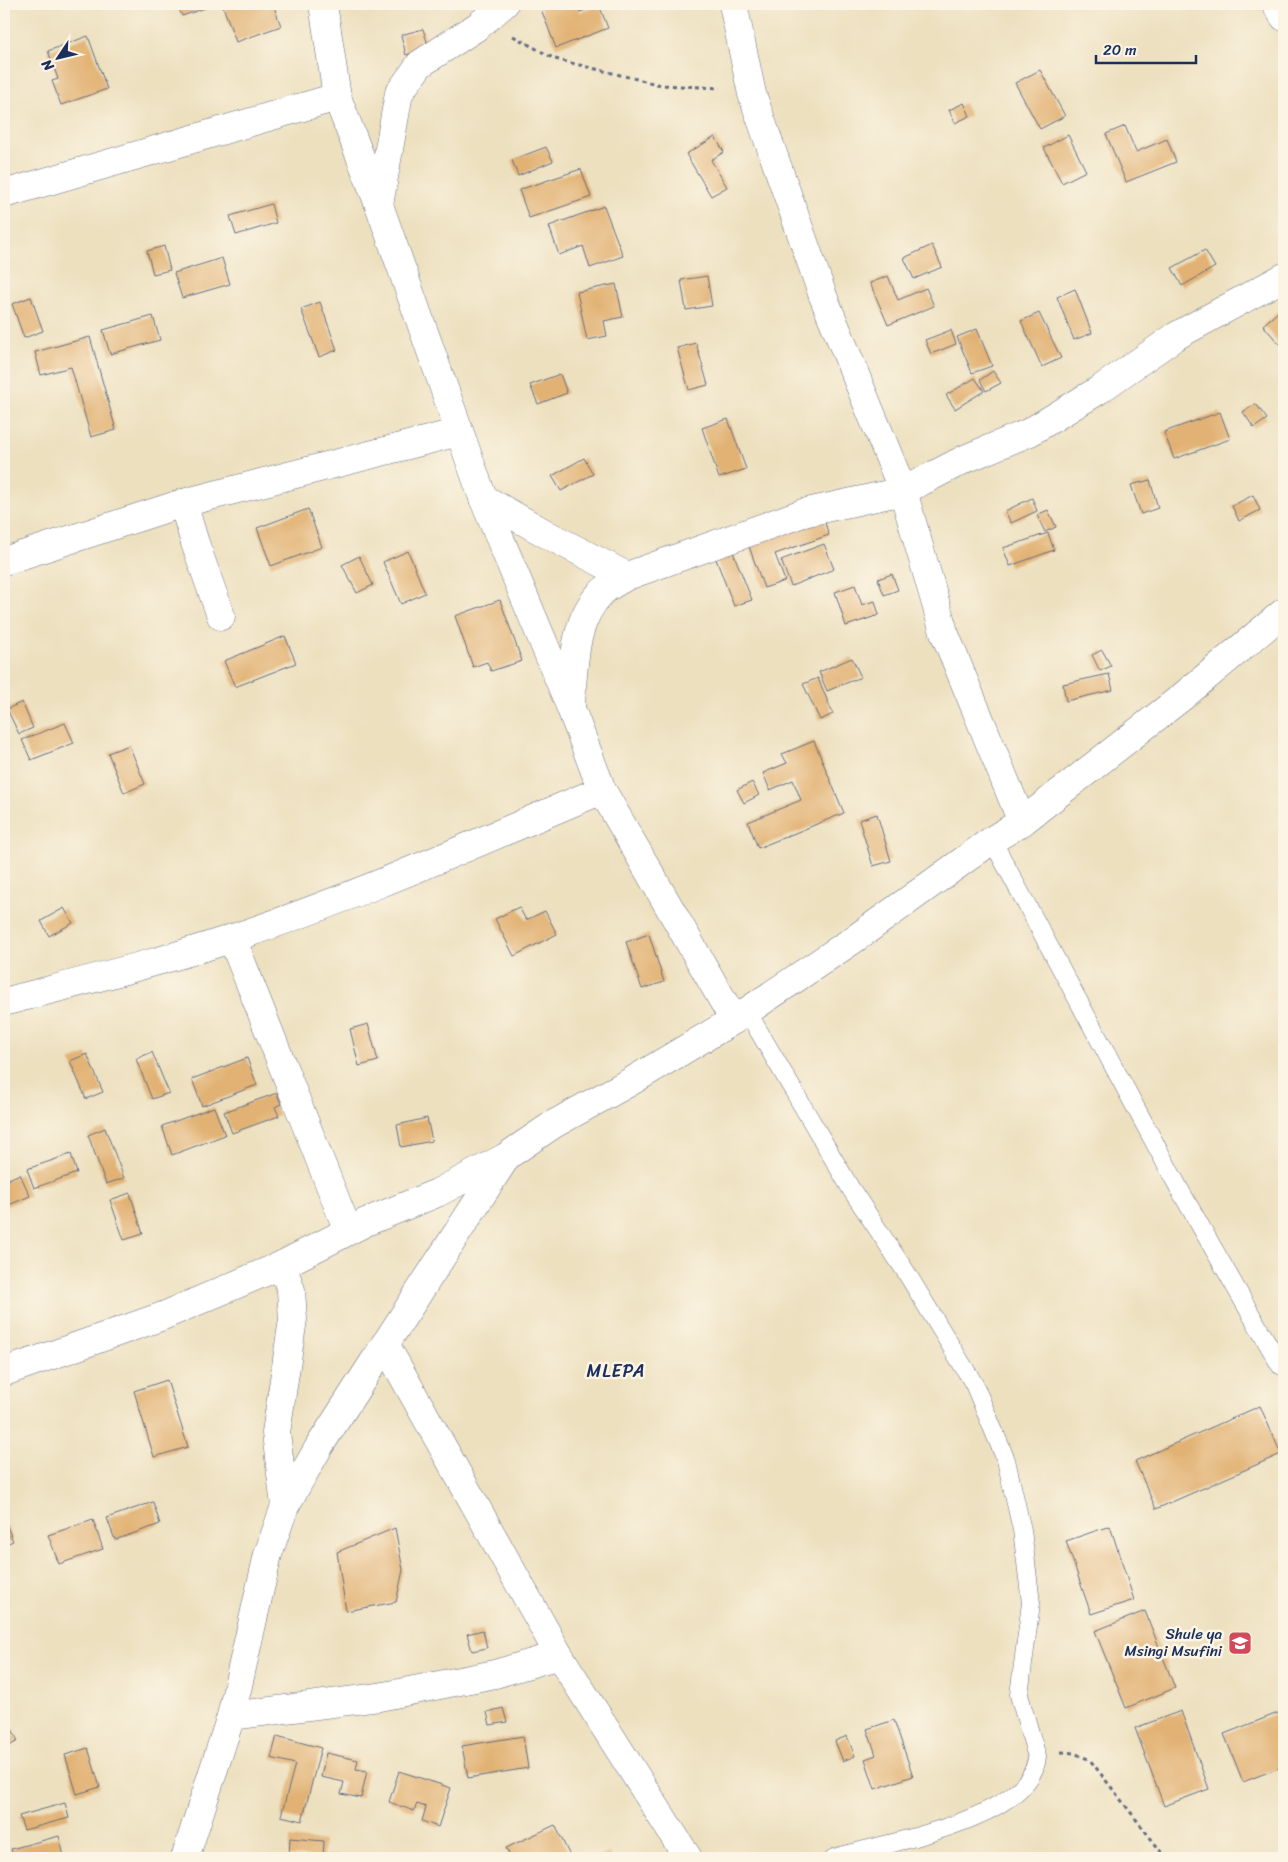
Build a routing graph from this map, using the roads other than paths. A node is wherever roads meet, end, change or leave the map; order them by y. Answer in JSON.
{"nodes":[{"id":1,"x":323,"y":4,"type":"edge"},
{"id":2,"x":733,"y":4,"type":"edge"},
{"id":3,"x":1276,"y":4,"type":"edge"},
{"id":4,"x":497,"y":10,"type":"edge"},
{"id":5,"x":1284,"y":17,"type":"edge"},
{"id":6,"x":337,"y":97,"type":"junction"},
{"id":7,"x":4,"y":194,"type":"edge"},
{"id":8,"x":379,"y":205,"type":"junction"},
{"id":9,"x":1284,"y":277,"type":"edge"},
{"id":10,"x":459,"y":432,"type":"junction"},
{"id":11,"x":903,"y":490,"type":"junction"},
{"id":12,"x":483,"y":498,"type":"junction"},
{"id":13,"x":183,"y":503,"type":"junction"},
{"id":14,"x":4,"y":561,"type":"edge"},
{"id":15,"x":627,"y":576,"type":"junction"},
{"id":16,"x":1284,"y":612,"type":"edge"},
{"id":17,"x":221,"y":616,"type":"dead end"},
{"id":18,"x":1274,"y":629,"type":"edge"},
{"id":19,"x":570,"y":706,"type":"junction"},
{"id":20,"x":602,"y":790,"type":"junction"},
{"id":21,"x":1022,"y":822,"type":"junction"},
{"id":22,"x":992,"y":840,"type":"junction"},
{"id":23,"x":232,"y":938,"type":"junction"},
{"id":24,"x":4,"y":1002,"type":"edge"},
{"id":25,"x":741,"y":1015,"type":"junction"},
{"id":26,"x":507,"y":1156,"type":"junction"},
{"id":27,"x":348,"y":1231,"type":"junction"},
{"id":28,"x":282,"y":1265,"type":"junction"},
{"id":29,"x":385,"y":1344,"type":"junction"},
{"id":30,"x":1280,"y":1364,"type":"dead end"},
{"id":31,"x":4,"y":1372,"type":"edge"},
{"id":32,"x":285,"y":1506,"type":"junction"},
{"id":33,"x":558,"y":1656,"type":"junction"},
{"id":34,"x":231,"y":1716,"type":"junction"},
{"id":35,"x":185,"y":1858,"type":"edge"},
{"id":36,"x":688,"y":1858,"type":"edge"},
{"id":37,"x":834,"y":1858,"type":"edge"}],
"edges":[{"from":1,"to":6,"type":"street"},
{"from":2,"to":11,"type":"street"},
{"from":3,"to":5,"type":"street"},
{"from":4,"to":8,"type":"street"},
{"from":6,"to":7,"type":"street"},
{"from":6,"to":8,"type":"street"},
{"from":8,"to":10,"type":"street"},
{"from":9,"to":11,"type":"street"},
{"from":10,"to":12,"type":"street"},
{"from":10,"to":13,"type":"street"},
{"from":11,"to":15,"type":"street"},
{"from":11,"to":21,"type":"street"},
{"from":12,"to":15,"type":"street"},
{"from":12,"to":19,"type":"street"},
{"from":13,"to":14,"type":"street"},
{"from":13,"to":17,"type":"street"},
{"from":15,"to":19,"type":"street"},
{"from":16,"to":18,"type":"street"},
{"from":18,"to":21,"type":"street"},
{"from":19,"to":20,"type":"street"},
{"from":20,"to":23,"type":"street"},
{"from":20,"to":25,"type":"street"},
{"from":21,"to":22,"type":"street"},
{"from":22,"to":25,"type":"street"},
{"from":22,"to":30,"type":"lane"},
{"from":23,"to":24,"type":"street"},
{"from":23,"to":27,"type":"street"},
{"from":25,"to":26,"type":"street"},
{"from":25,"to":37,"type":"lane"},
{"from":26,"to":27,"type":"street"},
{"from":26,"to":29,"type":"street"},
{"from":27,"to":28,"type":"street"},
{"from":28,"to":31,"type":"street"},
{"from":28,"to":32,"type":"street"},
{"from":29,"to":32,"type":"street"},
{"from":29,"to":33,"type":"street"},
{"from":32,"to":34,"type":"street"},
{"from":33,"to":34,"type":"street"},
{"from":33,"to":36,"type":"street"},
{"from":34,"to":35,"type":"street"}]}
